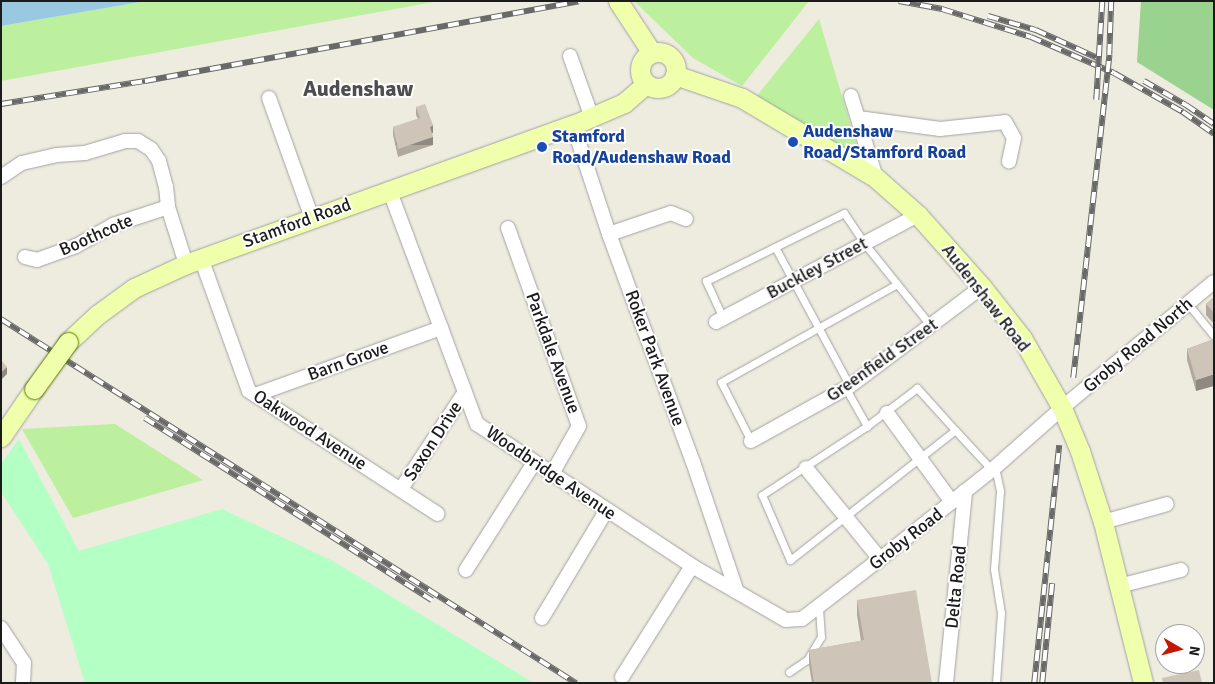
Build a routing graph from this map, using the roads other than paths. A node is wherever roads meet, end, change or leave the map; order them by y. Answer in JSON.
{"nodes":[{"id":1,"x":618,"y":1,"type":"edge"},
{"id":2,"x":652,"y":53,"type":"junction"},
{"id":3,"x":570,"y":56,"type":"dead end"},
{"id":4,"x":675,"y":75,"type":"junction"},
{"id":5,"x":646,"y":84,"type":"junction"},
{"id":6,"x":851,"y":96,"type":"dead end"},
{"id":7,"x":269,"y":98,"type":"dead end"},
{"id":8,"x":591,"y":115,"type":"junction"},
{"id":9,"x":858,"y":118,"type":"junction"},
{"id":10,"x":573,"y":125,"type":"junction"},
{"id":11,"x":1009,"y":161,"type":"dead end"},
{"id":12,"x":1,"y":177,"type":"edge"},
{"id":13,"x":876,"y":178,"type":"junction"},
{"id":14,"x":389,"y":189,"type":"junction"},
{"id":15,"x":168,"y":207,"type":"junction"},
{"id":16,"x":918,"y":215,"type":"junction"},
{"id":17,"x":312,"y":218,"type":"junction"},
{"id":18,"x":686,"y":219,"type":"dead end"},
{"id":19,"x":508,"y":228,"type":"dead end"},
{"id":20,"x":609,"y":234,"type":"junction"},
{"id":21,"x":864,"y":243,"type":"junction"},
{"id":22,"x":775,"y":247,"type":"junction"},
{"id":23,"x":24,"y":257,"type":"dead end"},
{"id":24,"x":193,"y":261,"type":"junction"},
{"id":25,"x":794,"y":280,"type":"junction"},
{"id":26,"x":1214,"y":282,"type":"edge"},
{"id":27,"x":897,"y":284,"type":"junction"},
{"id":28,"x":982,"y":288,"type":"junction"},
{"id":29,"x":1188,"y":304,"type":"junction"},
{"id":30,"x":719,"y":320,"type":"joint"},
{"id":31,"x":931,"y":326,"type":"junction"},
{"id":32,"x":819,"y":327,"type":"junction"},
{"id":33,"x":441,"y":328,"type":"junction"},
{"id":34,"x":1214,"y":336,"type":"edge"},
{"id":35,"x":848,"y":388,"type":"junction"},
{"id":36,"x":465,"y":392,"type":"junction"},
{"id":37,"x":255,"y":395,"type":"junction"},
{"id":38,"x":1062,"y":408,"type":"junction"},
{"id":39,"x":887,"y":413,"type":"junction"},
{"id":40,"x":867,"y":426,"type":"junction"},
{"id":41,"x":955,"y":430,"type":"junction"},
{"id":42,"x":5,"y":432,"type":"edge"},
{"id":43,"x":751,"y":441,"type":"joint"},
{"id":44,"x":921,"y":458,"type":"junction"},
{"id":45,"x":534,"y":463,"type":"junction"},
{"id":46,"x":806,"y":468,"type":"junction"},
{"id":47,"x":993,"y":468,"type":"junction"},
{"id":48,"x":552,"y":474,"type":"junction"},
{"id":49,"x":401,"y":489,"type":"junction"},
{"id":50,"x":965,"y":490,"type":"junction"},
{"id":51,"x":952,"y":502,"type":"junction"},
{"id":52,"x":1167,"y":504,"type":"dead end"},
{"id":53,"x":606,"y":511,"type":"junction"},
{"id":54,"x":438,"y":514,"type":"dead end"},
{"id":55,"x":845,"y":518,"type":"junction"},
{"id":56,"x":1104,"y":522,"type":"junction"},
{"id":57,"x":880,"y":559,"type":"junction"},
{"id":58,"x":692,"y":566,"type":"junction"},
{"id":59,"x":466,"y":570,"type":"dead end"},
{"id":60,"x":1181,"y":570,"type":"dead end"},
{"id":61,"x":1119,"y":586,"type":"junction"},
{"id":62,"x":737,"y":592,"type":"junction"},
{"id":63,"x":819,"y":606,"type":"junction"},
{"id":64,"x":542,"y":618,"type":"dead end"},
{"id":65,"x":1,"y":628,"type":"edge"},
{"id":66,"x":789,"y":672,"type":"dead end"},
{"id":67,"x":622,"y":677,"type":"dead end"},
{"id":68,"x":23,"y":683,"type":"edge"},
{"id":69,"x":946,"y":683,"type":"edge"},
{"id":70,"x":996,"y":683,"type":"edge"},
{"id":71,"x":1143,"y":683,"type":"edge"}],
"edges":[{"from":1,"to":2,"type":"main road"},
{"from":2,"to":4,"type":"main road"},
{"from":2,"to":5,"type":"main road"},
{"from":3,"to":8,"type":"street"},
{"from":4,"to":5,"type":"main road"},
{"from":4,"to":13,"type":"main road","name":"Audenshaw Road"},
{"from":5,"to":8,"type":"main road","name":"Stamford Road"},
{"from":6,"to":9,"type":"street"},
{"from":7,"to":17,"type":"street"},
{"from":8,"to":10,"type":"main road","name":"Stamford Road"},
{"from":9,"to":11,"type":"street"},
{"from":9,"to":13,"type":"street"},
{"from":10,"to":14,"type":"main road","name":"Stamford Road"},
{"from":10,"to":20,"type":"street","name":"Roker Park Avenue"},
{"from":12,"to":15,"type":"street","name":"Oakwood Avenue"},
{"from":13,"to":16,"type":"main road","name":"Audenshaw Road"},
{"from":14,"to":17,"type":"main road","name":"Stamford Road"},
{"from":14,"to":33,"type":"street","name":"Woodbridge Avenue"},
{"from":15,"to":23,"type":"street","name":"Boothcote"},
{"from":15,"to":24,"type":"street","name":"Oakwood Avenue"},
{"from":16,"to":21,"type":"street","name":"Buckley Street"},
{"from":16,"to":28,"type":"main road","name":"Audenshaw Road"},
{"from":17,"to":24,"type":"main road","name":"Stamford Road"},
{"from":18,"to":20,"type":"street"},
{"from":19,"to":48,"type":"street","name":"Parkdale Avenue"},
{"from":20,"to":62,"type":"street","name":"Roker Park Avenue"},
{"from":21,"to":22,"type":"lane"},
{"from":21,"to":25,"type":"street","name":"Buckley Street"},
{"from":21,"to":27,"type":"lane"},
{"from":22,"to":25,"type":"lane"},
{"from":22,"to":30,"type":"lane"},
{"from":24,"to":37,"type":"street","name":"Oakwood Avenue"},
{"from":24,"to":42,"type":"main road","name":"Stamford Road","bridge":true},
{"from":25,"to":30,"type":"street","name":"Buckley Street"},
{"from":25,"to":32,"type":"lane"},
{"from":26,"to":29,"type":"street","name":"Groby Road North"},
{"from":27,"to":31,"type":"lane"},
{"from":27,"to":32,"type":"lane"},
{"from":28,"to":31,"type":"street","name":"Greenfield Street"},
{"from":28,"to":38,"type":"main road","name":"Audenshaw Road"},
{"from":29,"to":34,"type":"lane"},
{"from":29,"to":38,"type":"street","name":"Groby Road North"},
{"from":31,"to":35,"type":"street","name":"Greenfield Street"},
{"from":32,"to":35,"type":"lane"},
{"from":32,"to":43,"type":"lane"},
{"from":33,"to":36,"type":"street","name":"Woodbridge Avenue"},
{"from":33,"to":37,"type":"street","name":"Barn Grove"},
{"from":35,"to":40,"type":"lane"},
{"from":35,"to":43,"type":"street","name":"Greenfield Street"},
{"from":36,"to":45,"type":"street","name":"Woodbridge Avenue"},
{"from":36,"to":49,"type":"street","name":"Saxon Drive"},
{"from":37,"to":49,"type":"street","name":"Oakwood Avenue"},
{"from":38,"to":47,"type":"street","name":"Groby Road"},
{"from":38,"to":56,"type":"main road","name":"Audenshaw Road"},
{"from":39,"to":40,"type":"lane"},
{"from":39,"to":41,"type":"lane"},
{"from":39,"to":44,"type":"street"},
{"from":40,"to":46,"type":"lane"},
{"from":41,"to":44,"type":"lane"},
{"from":41,"to":47,"type":"lane"},
{"from":44,"to":51,"type":"street"},
{"from":44,"to":55,"type":"lane"},
{"from":45,"to":48,"type":"street","name":"Woodbridge Avenue"},
{"from":45,"to":59,"type":"street"},
{"from":46,"to":55,"type":"street"},
{"from":46,"to":55,"type":"lane"},
{"from":47,"to":50,"type":"street","name":"Groby Road"},
{"from":47,"to":70,"type":"lane"},
{"from":48,"to":53,"type":"street","name":"Woodbridge Avenue"},
{"from":49,"to":54,"type":"street","name":"Oakwood Avenue"},
{"from":50,"to":51,"type":"street","name":"Groby Road"},
{"from":50,"to":69,"type":"street","name":"Delta Road"},
{"from":51,"to":57,"type":"street","name":"Groby Road"},
{"from":52,"to":56,"type":"street"},
{"from":53,"to":58,"type":"street","name":"Woodbridge Avenue"},
{"from":53,"to":64,"type":"street"},
{"from":55,"to":57,"type":"street"},
{"from":56,"to":61,"type":"main road","name":"Audenshaw Road"},
{"from":57,"to":63,"type":"street","name":"Groby Road"},
{"from":58,"to":62,"type":"street","name":"Woodbridge Avenue"},
{"from":58,"to":67,"type":"street"},
{"from":60,"to":61,"type":"street"},
{"from":61,"to":71,"type":"main road","name":"Audenshaw Road"},
{"from":62,"to":63,"type":"street","name":"Groby Road"},
{"from":63,"to":66,"type":"lane"},
{"from":65,"to":68,"type":"street"}]}
